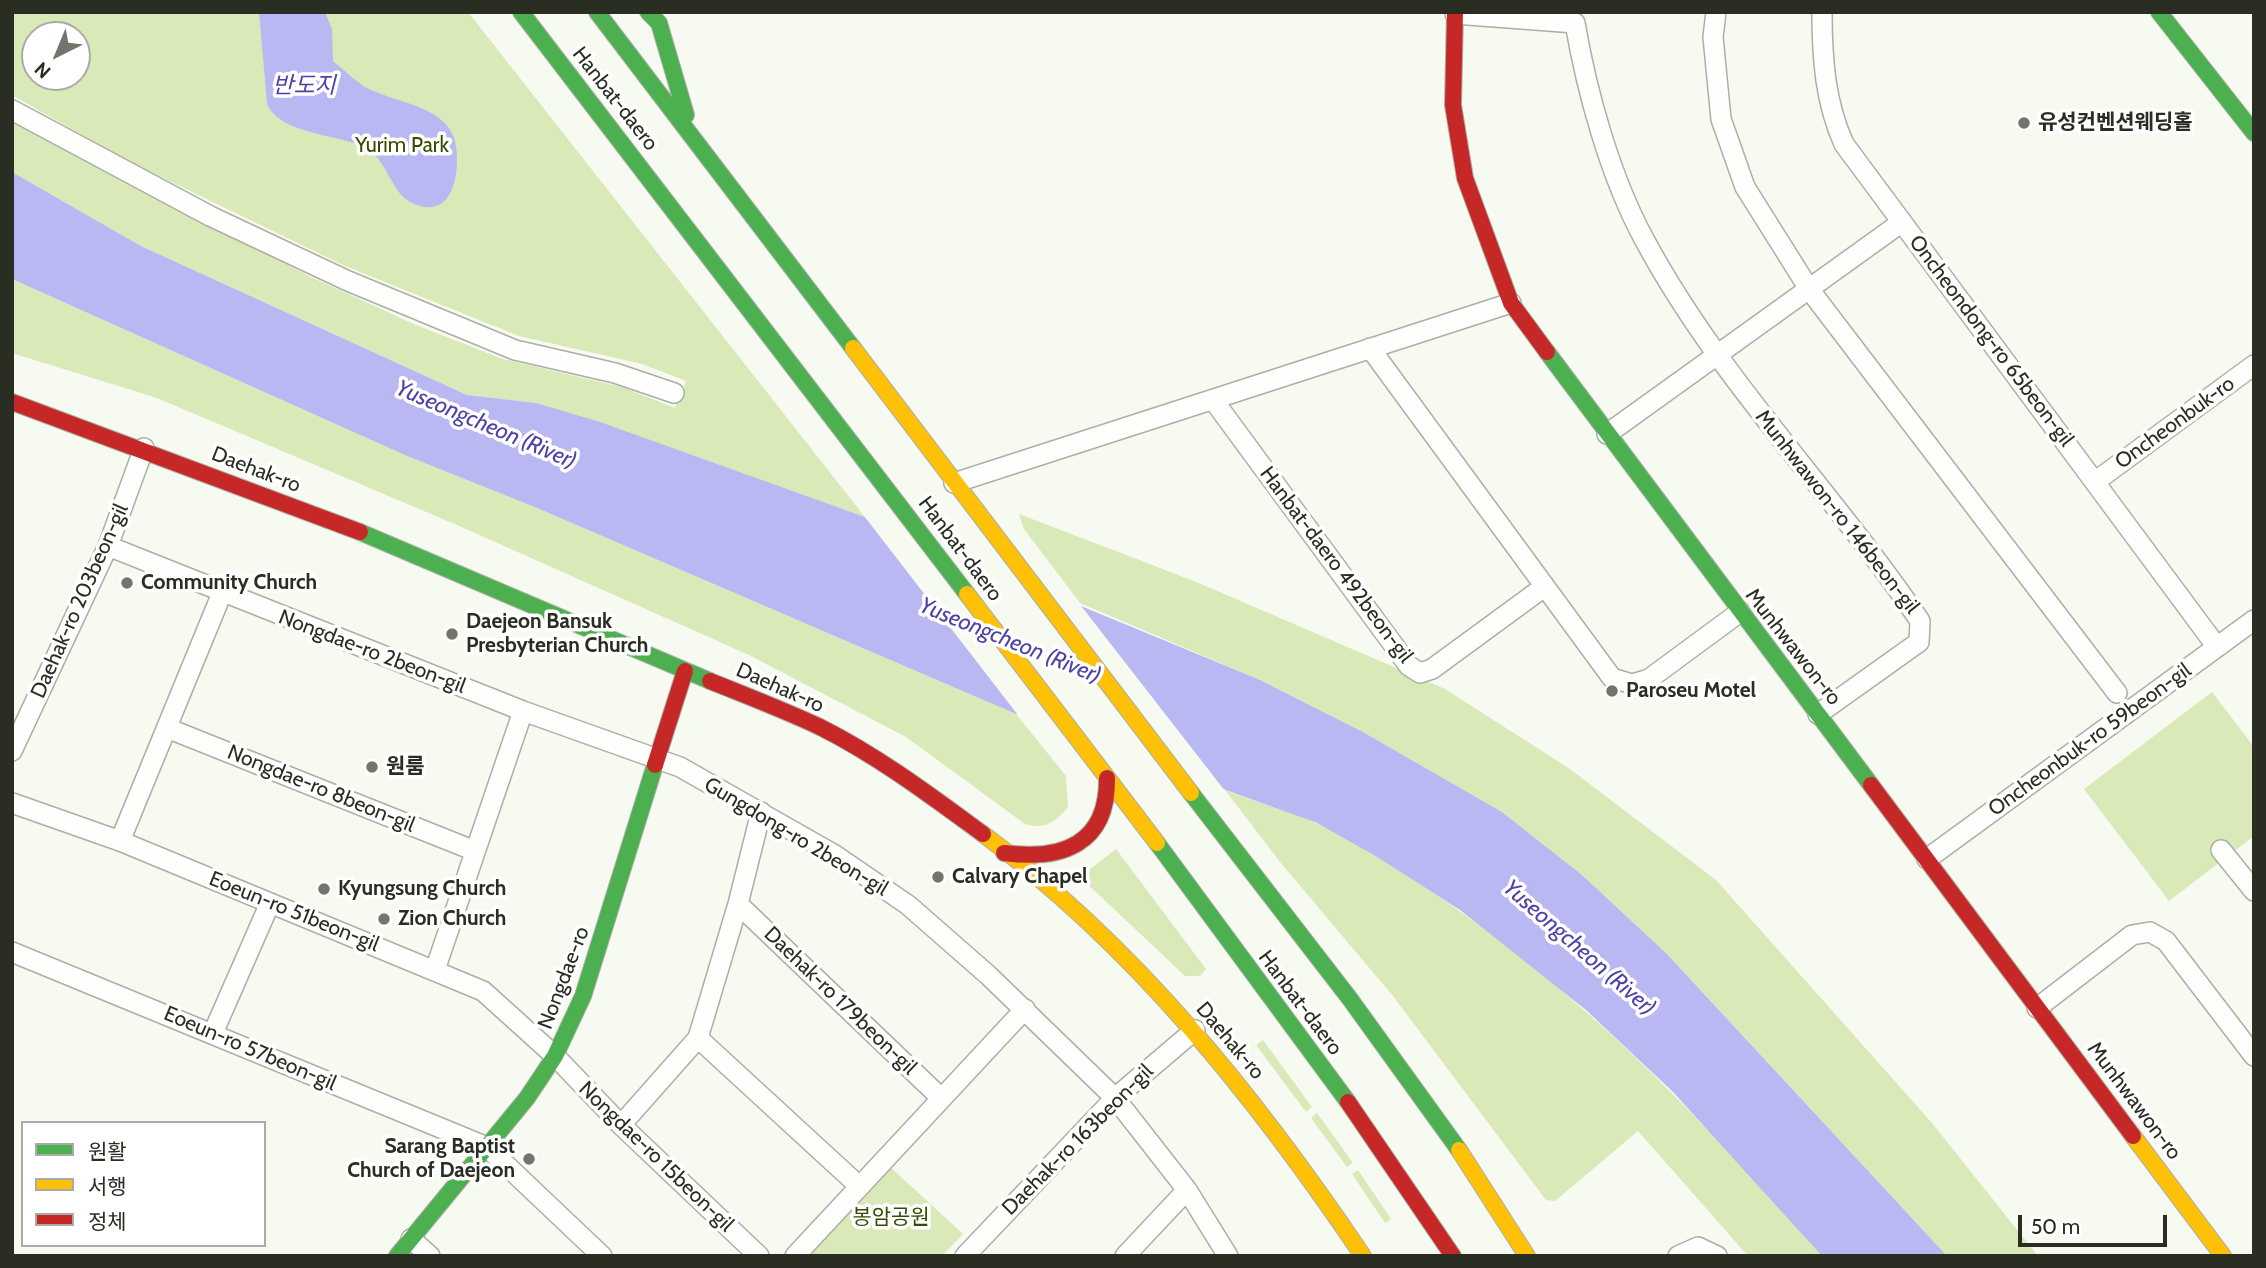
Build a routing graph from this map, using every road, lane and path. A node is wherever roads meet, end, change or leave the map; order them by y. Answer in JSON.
{"nodes":[{"id":1,"x":522,"y":12,"type":"edge"},
{"id":2,"x":597,"y":12,"type":"edge"},
{"id":3,"x":648,"y":12,"type":"edge"},
{"id":4,"x":1716,"y":12,"type":"edge"},
{"id":5,"x":1822,"y":12,"type":"edge"},
{"id":6,"x":2159,"y":12,"type":"edge"},
{"id":7,"x":1455,"y":13,"type":"edge"},
{"id":8,"x":12,"y":110,"type":"edge"},
{"id":9,"x":2254,"y":133,"type":"edge"},
{"id":10,"x":693,"y":137,"type":"junction"},
{"id":11,"x":1902,"y":222,"type":"junction"},
{"id":12,"x":1809,"y":289,"type":"junction"},
{"id":13,"x":1511,"y":303,"type":"junction"},
{"id":14,"x":1370,"y":348,"type":"junction"},
{"id":15,"x":1716,"y":356,"type":"junction"},
{"id":16,"x":2254,"y":365,"type":"edge"},
{"id":17,"x":674,"y":393,"type":"dead end"},
{"id":18,"x":1214,"y":401,"type":"junction"},
{"id":19,"x":12,"y":402,"type":"edge"},
{"id":20,"x":1607,"y":434,"type":"junction"},
{"id":21,"x":144,"y":449,"type":"junction"},
{"id":22,"x":2096,"y":481,"type":"junction"},
{"id":23,"x":954,"y":484,"type":"junction"},
{"id":24,"x":108,"y":546,"type":"junction"},
{"id":25,"x":1544,"y":587,"type":"junction"},
{"id":26,"x":222,"y":593,"type":"junction"},
{"id":27,"x":1740,"y":612,"type":"junction"},
{"id":28,"x":2254,"y":620,"type":"edge"},
{"id":29,"x":2217,"y":647,"type":"junction"},
{"id":30,"x":685,"y":671,"type":"junction"},
{"id":31,"x":2117,"y":693,"type":"dead end"},
{"id":32,"x":523,"y":711,"type":"junction"},
{"id":33,"x":1818,"y":713,"type":"junction"},
{"id":34,"x":167,"y":728,"type":"junction"},
{"id":35,"x":12,"y":751,"type":"edge"},
{"id":36,"x":656,"y":760,"type":"junction"},
{"id":37,"x":1107,"y":784,"type":"junction"},
{"id":38,"x":12,"y":803,"type":"edge"},
{"id":39,"x":761,"y":813,"type":"junction"},
{"id":40,"x":120,"y":841,"type":"junction"},
{"id":41,"x":475,"y":850,"type":"junction"},
{"id":42,"x":2221,"y":850,"type":"dead end"},
{"id":43,"x":1004,"y":853,"type":"junction"},
{"id":44,"x":1927,"y":859,"type":"junction"},
{"id":45,"x":2254,"y":891,"type":"edge"},
{"id":46,"x":270,"y":903,"type":"junction"},
{"id":47,"x":738,"y":904,"type":"junction"},
{"id":48,"x":12,"y":952,"type":"edge"},
{"id":49,"x":435,"y":970,"type":"junction"},
{"id":50,"x":2037,"y":1007,"type":"junction"},
{"id":51,"x":1025,"y":1009,"type":"junction"},
{"id":52,"x":1195,"y":1030,"type":"junction"},
{"id":53,"x":213,"y":1033,"type":"junction"},
{"id":54,"x":698,"y":1038,"type":"junction"},
{"id":55,"x":555,"y":1056,"type":"junction"},
{"id":56,"x":2254,"y":1056,"type":"edge"},
{"id":57,"x":941,"y":1098,"type":"junction"},
{"id":58,"x":1115,"y":1098,"type":"junction"},
{"id":59,"x":621,"y":1125,"type":"junction"},
{"id":60,"x":486,"y":1147,"type":"junction"},
{"id":61,"x":859,"y":1186,"type":"junction"},
{"id":62,"x":1187,"y":1190,"type":"junction"},
{"id":63,"x":411,"y":1239,"type":"junction"},
{"id":64,"x":397,"y":1256,"type":"edge"},
{"id":65,"x":430,"y":1256,"type":"edge"},
{"id":66,"x":602,"y":1256,"type":"edge"},
{"id":67,"x":759,"y":1256,"type":"edge"},
{"id":68,"x":794,"y":1256,"type":"edge"},
{"id":69,"x":965,"y":1256,"type":"edge"},
{"id":70,"x":1125,"y":1256,"type":"edge"},
{"id":71,"x":1228,"y":1256,"type":"edge"},
{"id":72,"x":1363,"y":1256,"type":"edge"},
{"id":73,"x":1453,"y":1256,"type":"edge"},
{"id":74,"x":1527,"y":1256,"type":"edge"},
{"id":75,"x":1678,"y":1256,"type":"edge"},
{"id":76,"x":1717,"y":1256,"type":"edge"},
{"id":77,"x":2223,"y":1256,"type":"edge"}],
"edges":[{"from":1,"to":37,"type":"main road","name":"Hanbat-daero"},
{"from":2,"to":10,"type":"main road","name":"Hanbat-daero"},
{"from":3,"to":10,"type":"main road"},
{"from":4,"to":12,"type":"street"},
{"from":5,"to":11,"type":"street","name":"Oncheondong-ro 65beon-gil"},
{"from":6,"to":9,"type":"main road"},
{"from":7,"to":13,"type":"main road","name":"Munhwawon-ro"},
{"from":7,"to":15,"type":"street","name":"Munhwawon-ro 146beon-gil"},
{"from":8,"to":17,"type":"street"},
{"from":10,"to":23,"type":"main road","name":"Hanbat-daero"},
{"from":11,"to":12,"type":"street"},
{"from":11,"to":22,"type":"street","name":"Oncheondong-ro 65beon-gil"},
{"from":12,"to":15,"type":"street"},
{"from":12,"to":31,"type":"street"},
{"from":13,"to":14,"type":"street"},
{"from":13,"to":20,"type":"main road","name":"Munhwawon-ro"},
{"from":14,"to":18,"type":"street"},
{"from":14,"to":25,"type":"street"},
{"from":15,"to":20,"type":"street"},
{"from":15,"to":33,"type":"street","name":"Munhwawon-ro 146beon-gil"},
{"from":16,"to":22,"type":"street","name":"Oncheonbuk-ro"},
{"from":18,"to":23,"type":"street"},
{"from":18,"to":25,"type":"street","name":"Hanbat-daero 492beon-gil"},
{"from":19,"to":21,"type":"main road","name":"Daehak-ro"},
{"from":20,"to":27,"type":"main road","name":"Munhwawon-ro"},
{"from":21,"to":24,"type":"street","name":"Daehak-ro 203beon-gil"},
{"from":21,"to":30,"type":"main road","name":"Daehak-ro"},
{"from":22,"to":29,"type":"street","name":"Oncheondong-ro 65beon-gil"},
{"from":23,"to":74,"type":"main road","name":"Hanbat-daero"},
{"from":24,"to":26,"type":"street","name":"Nongdae-ro 2beon-gil"},
{"from":24,"to":35,"type":"street","name":"Daehak-ro 203beon-gil"},
{"from":25,"to":27,"type":"street"},
{"from":26,"to":32,"type":"street","name":"Nongdae-ro 2beon-gil"},
{"from":26,"to":34,"type":"street"},
{"from":27,"to":33,"type":"main road","name":"Munhwawon-ro"},
{"from":28,"to":29,"type":"street","name":"Oncheonbuk-ro 59beon-gil"},
{"from":29,"to":44,"type":"street","name":"Oncheonbuk-ro 59beon-gil"},
{"from":30,"to":36,"type":"main road","name":"Nongdae-ro"},
{"from":30,"to":43,"type":"main road","name":"Daehak-ro"},
{"from":32,"to":36,"type":"street","name":"Nongdae-ro 2beon-gil"},
{"from":32,"to":41,"type":"street"},
{"from":33,"to":44,"type":"main road","name":"Munhwawon-ro"},
{"from":34,"to":40,"type":"street"},
{"from":34,"to":41,"type":"street","name":"Nongdae-ro 8beon-gil"},
{"from":36,"to":39,"type":"street","name":"Gungdong-ro 2beon-gil"},
{"from":36,"to":55,"type":"main road","name":"Nongdae-ro"},
{"from":37,"to":43,"type":"main road"},
{"from":37,"to":73,"type":"main road","name":"Hanbat-daero"},
{"from":38,"to":40,"type":"street","name":"Eoeun-ro 51beon-gil"},
{"from":39,"to":47,"type":"street","name":"Daehak-ro 179beon-gil"},
{"from":39,"to":51,"type":"street","name":"Gungdong-ro 2beon-gil"},
{"from":40,"to":46,"type":"street","name":"Eoeun-ro 51beon-gil"},
{"from":41,"to":49,"type":"street"},
{"from":42,"to":45,"type":"street"},
{"from":43,"to":52,"type":"main road","name":"Daehak-ro"},
{"from":44,"to":50,"type":"main road","name":"Munhwawon-ro"},
{"from":46,"to":49,"type":"street","name":"Eoeun-ro 51beon-gil"},
{"from":46,"to":53,"type":"street"},
{"from":47,"to":54,"type":"street","name":"Daehak-ro 179beon-gil"},
{"from":47,"to":57,"type":"street","name":"Daehak-ro 179beon-gil"},
{"from":48,"to":53,"type":"street","name":"Eoeun-ro 57beon-gil"},
{"from":49,"to":55,"type":"street","name":"Eoeun-ro 51beon-gil"},
{"from":50,"to":56,"type":"street"},
{"from":50,"to":77,"type":"main road","name":"Munhwawon-ro"},
{"from":51,"to":57,"type":"street"},
{"from":51,"to":58,"type":"street","name":"Gungdong-ro 2beon-gil"},
{"from":52,"to":58,"type":"street","name":"Daehak-ro 163beon-gil"},
{"from":52,"to":72,"type":"main road","name":"Daehak-ro"},
{"from":53,"to":60,"type":"street","name":"Eoeun-ro 57beon-gil"},
{"from":54,"to":59,"type":"street","name":"Daehak-ro 179beon-gil"},
{"from":54,"to":61,"type":"street"},
{"from":55,"to":59,"type":"street","name":"Nongdae-ro 15beon-gil"},
{"from":55,"to":60,"type":"main road","name":"Nongdae-ro"},
{"from":57,"to":61,"type":"street"},
{"from":58,"to":62,"type":"street","name":"Gungdong-ro 2beon-gil"},
{"from":58,"to":69,"type":"street","name":"Daehak-ro 163beon-gil"},
{"from":59,"to":67,"type":"street","name":"Nongdae-ro 15beon-gil"},
{"from":60,"to":63,"type":"main road","name":"Nongdae-ro"},
{"from":60,"to":66,"type":"street"},
{"from":61,"to":68,"type":"street"},
{"from":62,"to":70,"type":"street"},
{"from":62,"to":71,"type":"street","name":"Gungdong-ro 2beon-gil"},
{"from":63,"to":64,"type":"main road","name":"Nongdae-ro"},
{"from":63,"to":65,"type":"street"},
{"from":75,"to":76,"type":"street"}]}
